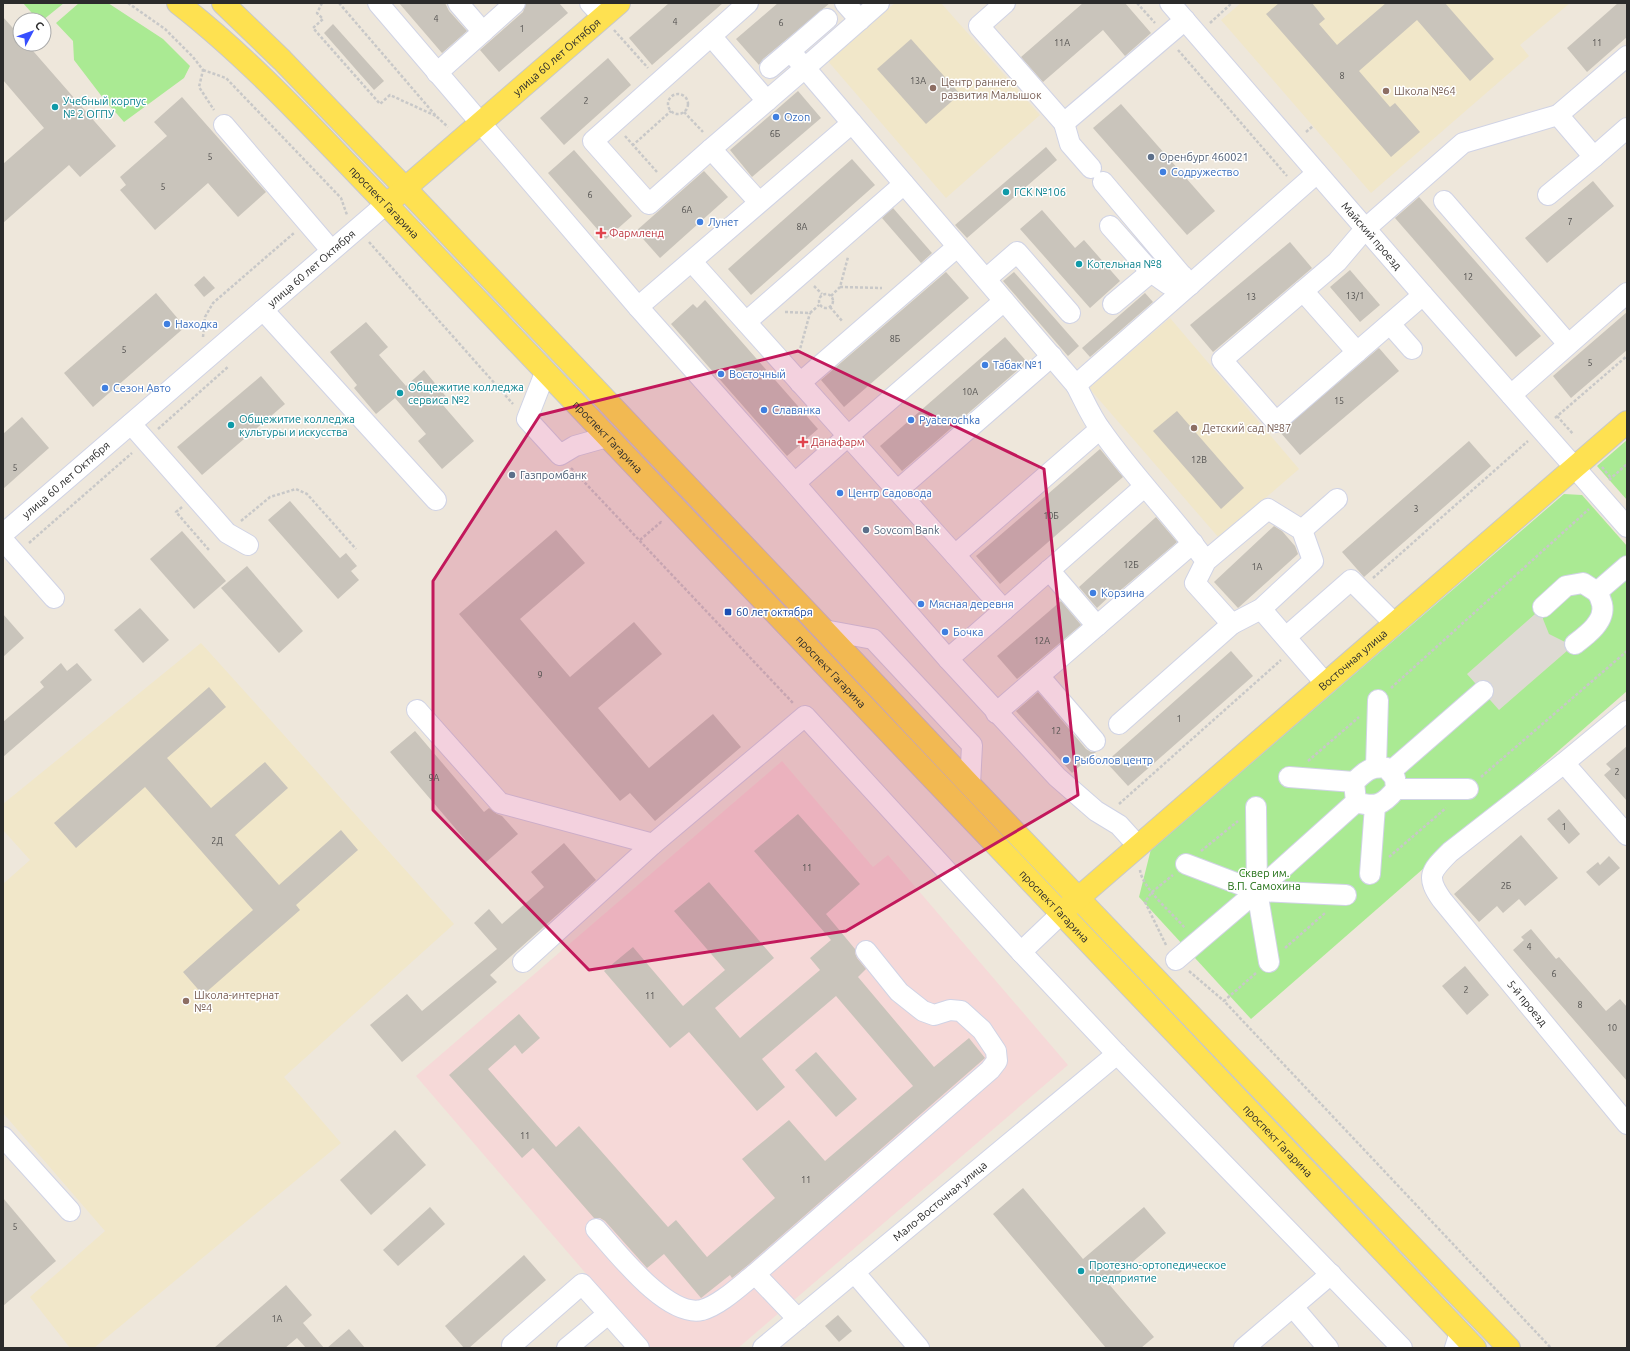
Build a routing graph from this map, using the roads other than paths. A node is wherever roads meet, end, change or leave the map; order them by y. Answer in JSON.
{"nodes":[{"id":1,"x":178,"y":3,"type":"edge"},
{"id":2,"x":223,"y":3,"type":"edge"},
{"id":3,"x":378,"y":3,"type":"edge"},
{"id":4,"x":458,"y":3,"type":"edge"},
{"id":5,"x":515,"y":3,"type":"edge"},
{"id":6,"x":619,"y":3,"type":"edge"},
{"id":7,"x":748,"y":3,"type":"edge"},
{"id":8,"x":845,"y":3,"type":"edge"},
{"id":9,"x":879,"y":3,"type":"edge"},
{"id":10,"x":1005,"y":3,"type":"edge"},
{"id":11,"x":1170,"y":3,"type":"edge"},
{"id":12,"x":596,"y":10,"type":"edge"},
{"id":13,"x":827,"y":19,"type":"dead end"},
{"id":14,"x":860,"y":20,"type":"junction"},
{"id":15,"x":1191,"y":27,"type":"junction"},
{"id":16,"x":483,"y":32,"type":"junction"},
{"id":17,"x":711,"y":36,"type":"junction"},
{"id":18,"x":790,"y":51,"type":"junction"},
{"id":19,"x":1627,"y":56,"type":"edge"},
{"id":20,"x":770,"y":68,"type":"dead end"},
{"id":21,"x":805,"y":68,"type":"junction"},
{"id":22,"x":437,"y":73,"type":"junction"},
{"id":23,"x":767,"y":100,"type":"junction"},
{"id":24,"x":1558,"y":115,"type":"junction"},
{"id":25,"x":852,"y":123,"type":"junction"},
{"id":26,"x":1064,"y":123,"type":"junction"},
{"id":27,"x":480,"y":124,"type":"junction"},
{"id":28,"x":224,"y":125,"type":"road end"},
{"id":29,"x":1627,"y":128,"type":"edge"},
{"id":30,"x":712,"y":148,"type":"junction"},
{"id":31,"x":1594,"y":157,"type":"junction"},
{"id":32,"x":1317,"y":174,"type":"junction"},
{"id":33,"x":904,"y":184,"type":"junction"},
{"id":34,"x":405,"y":188,"type":"junction"},
{"id":35,"x":1548,"y":195,"type":"dead end"},
{"id":36,"x":1444,"y":201,"type":"dead end"},
{"id":37,"x":759,"y":202,"type":"junction"},
{"id":38,"x":386,"y":204,"type":"junction"},
{"id":39,"x":1110,"y":226,"type":"dead end"},
{"id":40,"x":1365,"y":228,"type":"junction"},
{"id":41,"x":957,"y":247,"type":"junction"},
{"id":42,"x":331,"y":250,"type":"junction"},
{"id":43,"x":692,"y":262,"type":"junction"},
{"id":44,"x":1151,"y":272,"type":"junction"},
{"id":45,"x":986,"y":280,"type":"junction"},
{"id":46,"x":1187,"y":280,"type":"junction"},
{"id":47,"x":1303,"y":291,"type":"junction"},
{"id":48,"x":1627,"y":293,"type":"edge"},
{"id":49,"x":1423,"y":295,"type":"junction"},
{"id":50,"x":1004,"y":301,"type":"junction"},
{"id":51,"x":1113,"y":304,"type":"dead end"},
{"id":52,"x":638,"y":307,"type":"junction"},
{"id":53,"x":262,"y":310,"type":"junction"},
{"id":54,"x":1070,"y":313,"type":"dead end"},
{"id":55,"x":753,"y":317,"type":"junction"},
{"id":56,"x":1390,"y":324,"type":"junction"},
{"id":57,"x":1568,"y":344,"type":"junction"},
{"id":58,"x":1412,"y":349,"type":"dead end"},
{"id":59,"x":1357,"y":352,"type":"junction"},
{"id":60,"x":1052,"y":356,"type":"junction"},
{"id":61,"x":545,"y":373,"type":"junction"},
{"id":62,"x":796,"y":380,"type":"junction"},
{"id":63,"x":1076,"y":384,"type":"junction"},
{"id":64,"x":1510,"y":395,"type":"junction"},
{"id":65,"x":1627,"y":422,"type":"edge"},
{"id":66,"x":130,"y":424,"type":"junction"},
{"id":67,"x":1100,"y":429,"type":"junction"},
{"id":68,"x":848,"y":436,"type":"junction"},
{"id":69,"x":607,"y":437,"type":"junction"},
{"id":70,"x":1575,"y":467,"type":"junction"},
{"id":71,"x":795,"y":484,"type":"junction"},
{"id":72,"x":1144,"y":487,"type":"junction"},
{"id":73,"x":898,"y":490,"type":"junction"},
{"id":74,"x":1338,"y":499,"type":"dead end"},
{"id":75,"x":436,"y":500,"type":"dead end"},
{"id":76,"x":1627,"y":527,"type":"edge"},
{"id":77,"x":1302,"y":530,"type":"junction"},
{"id":78,"x":3,"y":534,"type":"edge"},
{"id":79,"x":3,"y":540,"type":"edge"},
{"id":80,"x":1193,"y":543,"type":"junction"},
{"id":81,"x":248,"y":545,"type":"dead end"},
{"id":82,"x":956,"y":555,"type":"junction"},
{"id":83,"x":1206,"y":561,"type":"junction"},
{"id":84,"x":1627,"y":566,"type":"edge"},
{"id":85,"x":1050,"y":570,"type":"junction"},
{"id":86,"x":1597,"y":592,"type":"junction"},
{"id":87,"x":54,"y":598,"type":"dead end"},
{"id":88,"x":1543,"y":607,"type":"dead end"},
{"id":89,"x":1261,"y":609,"type":"junction"},
{"id":90,"x":1004,"y":610,"type":"junction"},
{"id":91,"x":1394,"y":623,"type":"junction"},
{"id":92,"x":1232,"y":624,"type":"junction"},
{"id":93,"x":1097,"y":626,"type":"junction"},
{"id":94,"x":824,"y":630,"type":"junction"},
{"id":95,"x":1575,"y":644,"type":"dead end"},
{"id":96,"x":1286,"y":646,"type":"junction"},
{"id":97,"x":948,"y":659,"type":"junction"},
{"id":98,"x":1039,"y":676,"type":"junction"},
{"id":99,"x":1325,"y":683,"type":"junction"},
{"id":100,"x":1483,"y":691,"type":"dead end"},
{"id":101,"x":1378,"y":700,"type":"road end"},
{"id":102,"x":417,"y":710,"type":"dead end"},
{"id":103,"x":1627,"y":711,"type":"edge"},
{"id":104,"x":996,"y":713,"type":"junction"},
{"id":105,"x":1118,"y":724,"type":"dead end"},
{"id":106,"x":1095,"y":741,"type":"dead end"},
{"id":107,"x":1564,"y":763,"type":"junction"},
{"id":108,"x":1387,"y":776,"type":"junction"},
{"id":109,"x":1289,"y":777,"type":"road end"},
{"id":110,"x":970,"y":785,"type":"junction"},
{"id":111,"x":1468,"y":789,"type":"dead end"},
{"id":112,"x":1362,"y":797,"type":"junction"},
{"id":113,"x":1256,"y":807,"type":"road end"},
{"id":114,"x":1627,"y":835,"type":"edge"},
{"id":115,"x":653,"y":844,"type":"junction"},
{"id":116,"x":1138,"y":846,"type":"junction"},
{"id":117,"x":1186,"y":864,"type":"road end"},
{"id":118,"x":1370,"y":874,"type":"dead end"},
{"id":119,"x":1257,"y":891,"type":"junction"},
{"id":120,"x":1346,"y":895,"type":"dead end"},
{"id":121,"x":1078,"y":898,"type":"junction"},
{"id":122,"x":1062,"y":913,"type":"junction"},
{"id":123,"x":866,"y":951,"type":"dead end"},
{"id":124,"x":1021,"y":952,"type":"junction"},
{"id":125,"x":1176,"y":960,"type":"road end"},
{"id":126,"x":523,"y":962,"type":"dead end"},
{"id":127,"x":1269,"y":962,"type":"road end"},
{"id":128,"x":1117,"y":1054,"type":"junction"},
{"id":129,"x":1627,"y":1124,"type":"edge"},
{"id":130,"x":3,"y":1137,"type":"edge"},
{"id":131,"x":70,"y":1211,"type":"dead end"},
{"id":132,"x":596,"y":1229,"type":"dead end"},
{"id":133,"x":854,"y":1272,"type":"junction"},
{"id":134,"x":755,"y":1274,"type":"junction"},
{"id":135,"x":1330,"y":1274,"type":"junction"},
{"id":136,"x":1292,"y":1307,"type":"junction"},
{"id":137,"x":608,"y":1314,"type":"junction"},
{"id":138,"x":798,"y":1319,"type":"junction"},
{"id":139,"x":1457,"y":1340,"type":"edge"},
{"id":140,"x":515,"y":1348,"type":"edge"},
{"id":141,"x":567,"y":1348,"type":"edge"},
{"id":142,"x":639,"y":1348,"type":"edge"},
{"id":143,"x":763,"y":1348,"type":"edge"},
{"id":144,"x":919,"y":1348,"type":"edge"},
{"id":145,"x":1244,"y":1348,"type":"edge"},
{"id":146,"x":1328,"y":1348,"type":"edge"},
{"id":147,"x":1402,"y":1348,"type":"edge"},
{"id":148,"x":1476,"y":1348,"type":"edge"},
{"id":149,"x":1509,"y":1348,"type":"edge"}],
"edges":[{"from":1,"to":38,"type":"main road","name":"проспект Гагарина"},
{"from":2,"to":34,"type":"main road","name":"проспект Гагарина"},
{"from":3,"to":22,"type":"street"},
{"from":4,"to":16,"type":"street"},
{"from":5,"to":16,"type":"street"},
{"from":6,"to":12,"type":"main road","name":"улица 60 лет Октября"},
{"from":7,"to":17,"type":"street"},
{"from":8,"to":14,"type":"street"},
{"from":9,"to":14,"type":"street"},
{"from":10,"to":26,"type":"street"},
{"from":11,"to":15,"type":"street","name":"Майский проезд"},
{"from":12,"to":27,"type":"main road","name":"улица 60 лет Октября"},
{"from":13,"to":18,"type":"street"},
{"from":14,"to":21,"type":"street"},
{"from":15,"to":26,"type":"street"},
{"from":15,"to":32,"type":"street","name":"Майский проезд"},
{"from":16,"to":22,"type":"street"},
{"from":17,"to":23,"type":"street"},
{"from":17,"to":30,"type":"street"},
{"from":18,"to":20,"type":"street"},
{"from":18,"to":21,"type":"street"},
{"from":19,"to":24,"type":"street"},
{"from":21,"to":23,"type":"street"},
{"from":21,"to":25,"type":"street"},
{"from":22,"to":27,"type":"street"},
{"from":23,"to":30,"type":"street"},
{"from":24,"to":31,"type":"street"},
{"from":24,"to":40,"type":"street"},
{"from":25,"to":33,"type":"street"},
{"from":25,"to":37,"type":"street"},
{"from":26,"to":46,"type":"street"},
{"from":27,"to":34,"type":"main road","name":"улица 60 лет Октября"},
{"from":27,"to":52,"type":"street"},
{"from":28,"to":42,"type":"street"},
{"from":29,"to":31,"type":"street"},
{"from":30,"to":37,"type":"street"},
{"from":31,"to":35,"type":"street"},
{"from":32,"to":40,"type":"street","name":"Майский проезд"},
{"from":32,"to":46,"type":"street"},
{"from":33,"to":41,"type":"street"},
{"from":33,"to":55,"type":"street"},
{"from":34,"to":38,"type":"main road","name":"улица 60 лет Октября"},
{"from":34,"to":94,"type":"main road","name":"проспект Гагарина"},
{"from":36,"to":57,"type":"street"},
{"from":37,"to":43,"type":"street"},
{"from":38,"to":42,"type":"street","name":"улица 60 лет Октября"},
{"from":38,"to":61,"type":"main road","name":"проспект Гагарина"},
{"from":39,"to":44,"type":"street"},
{"from":40,"to":47,"type":"street"},
{"from":40,"to":49,"type":"street","name":"Майский проезд"},
{"from":41,"to":45,"type":"street"},
{"from":41,"to":62,"type":"street"},
{"from":42,"to":53,"type":"street","name":"улица 60 лет Октября"},
{"from":43,"to":52,"type":"street"},
{"from":43,"to":55,"type":"street"},
{"from":44,"to":46,"type":"street"},
{"from":44,"to":51,"type":"street"},
{"from":45,"to":50,"type":"street"},
{"from":45,"to":54,"type":"street"},
{"from":46,"to":63,"type":"street"},
{"from":47,"to":59,"type":"street"},
{"from":47,"to":59,"type":"street"},
{"from":48,"to":57,"type":"street"},
{"from":49,"to":56,"type":"street"},
{"from":49,"to":64,"type":"street","name":"Майский проезд"},
{"from":50,"to":60,"type":"street"},
{"from":50,"to":68,"type":"street"},
{"from":52,"to":71,"type":"street"},
{"from":53,"to":66,"type":"street","name":"улица 60 лет Октября"},
{"from":53,"to":75,"type":"street"},
{"from":55,"to":62,"type":"street"},
{"from":56,"to":58,"type":"street"},
{"from":56,"to":59,"type":"street"},
{"from":57,"to":64,"type":"street"},
{"from":60,"to":63,"type":"street"},
{"from":60,"to":73,"type":"street"},
{"from":61,"to":69,"type":"main road","name":"проспект Гагарина"},
{"from":61,"to":69,"type":"street"},
{"from":62,"to":68,"type":"street"},
{"from":63,"to":67,"type":"street"},
{"from":64,"to":70,"type":"street","name":"Майский проезд"},
{"from":65,"to":70,"type":"main road","name":"Восточная улица"},
{"from":66,"to":78,"type":"street","name":"улица 60 лет Октября"},
{"from":66,"to":81,"type":"street"},
{"from":67,"to":72,"type":"street"},
{"from":67,"to":82,"type":"street"},
{"from":68,"to":71,"type":"street"},
{"from":68,"to":73,"type":"street"},
{"from":69,"to":122,"type":"main road","name":"проспект Гагарина"},
{"from":70,"to":76,"type":"street","name":"Майский проезд"},
{"from":70,"to":91,"type":"main road","name":"Восточная улица"},
{"from":71,"to":97,"type":"street"},
{"from":72,"to":80,"type":"street"},
{"from":72,"to":85,"type":"street"},
{"from":73,"to":82,"type":"street"},
{"from":74,"to":77,"type":"street"},
{"from":77,"to":83,"type":"street"},
{"from":77,"to":89,"type":"street"},
{"from":79,"to":87,"type":"street"},
{"from":80,"to":83,"type":"street"},
{"from":80,"to":93,"type":"street"},
{"from":82,"to":90,"type":"street"},
{"from":83,"to":92,"type":"street"},
{"from":84,"to":86,"type":"street"},
{"from":85,"to":90,"type":"street"},
{"from":85,"to":93,"type":"street"},
{"from":86,"to":88,"type":"street"},
{"from":86,"to":95,"type":"street"},
{"from":89,"to":92,"type":"street"},
{"from":89,"to":96,"type":"street"},
{"from":90,"to":97,"type":"street"},
{"from":91,"to":96,"type":"street"},
{"from":91,"to":99,"type":"main road","name":"Восточная улица"},
{"from":92,"to":105,"type":"street"},
{"from":93,"to":98,"type":"street"},
{"from":94,"to":110,"type":"main road","name":"проспект Гагарина"},
{"from":94,"to":110,"type":"street"},
{"from":96,"to":99,"type":"street"},
{"from":97,"to":104,"type":"street"},
{"from":98,"to":104,"type":"street"},
{"from":98,"to":106,"type":"street"},
{"from":99,"to":116,"type":"main road","name":"Восточная улица"},
{"from":100,"to":108,"type":"street"},
{"from":101,"to":108,"type":"street"},
{"from":102,"to":115,"type":"street"},
{"from":103,"to":107,"type":"street"},
{"from":104,"to":116,"type":"street"},
{"from":107,"to":114,"type":"street"},
{"from":107,"to":129,"type":"street","name":"5-й проезд"},
{"from":108,"to":111,"type":"street"},
{"from":108,"to":112,"type":"street"},
{"from":108,"to":112,"type":"street"},
{"from":109,"to":112,"type":"street"},
{"from":110,"to":121,"type":"main road","name":"проспект Гагарина"},
{"from":112,"to":118,"type":"street"},
{"from":112,"to":119,"type":"street"},
{"from":113,"to":119,"type":"street"},
{"from":115,"to":124,"type":"street"},
{"from":115,"to":126,"type":"street"},
{"from":116,"to":121,"type":"main road","name":"Восточная улица"},
{"from":117,"to":119,"type":"street"},
{"from":119,"to":120,"type":"street"},
{"from":119,"to":125,"type":"street"},
{"from":119,"to":127,"type":"street"},
{"from":121,"to":122,"type":"main road","name":"Восточная улица"},
{"from":121,"to":149,"type":"main road","name":"проспект Гагарина"},
{"from":122,"to":124,"type":"street"},
{"from":122,"to":139,"type":"main road","name":"проспект Гагарина"},
{"from":123,"to":134,"type":"street"},
{"from":124,"to":128,"type":"street"},
{"from":128,"to":133,"type":"street","name":"Мало-Восточная улица"},
{"from":128,"to":135,"type":"street"},
{"from":130,"to":131,"type":"street"},
{"from":132,"to":134,"type":"street"},
{"from":133,"to":138,"type":"street","name":"Мало-Восточная улица"},
{"from":133,"to":144,"type":"street"},
{"from":134,"to":138,"type":"street"},
{"from":135,"to":136,"type":"street"},
{"from":135,"to":147,"type":"street"},
{"from":136,"to":145,"type":"street"},
{"from":136,"to":146,"type":"street"},
{"from":137,"to":140,"type":"street"},
{"from":137,"to":141,"type":"street"},
{"from":137,"to":142,"type":"street"},
{"from":138,"to":143,"type":"street","name":"Мало-Восточная улица"},
{"from":139,"to":148,"type":"main road","name":"проспект Гагарина"}]}
